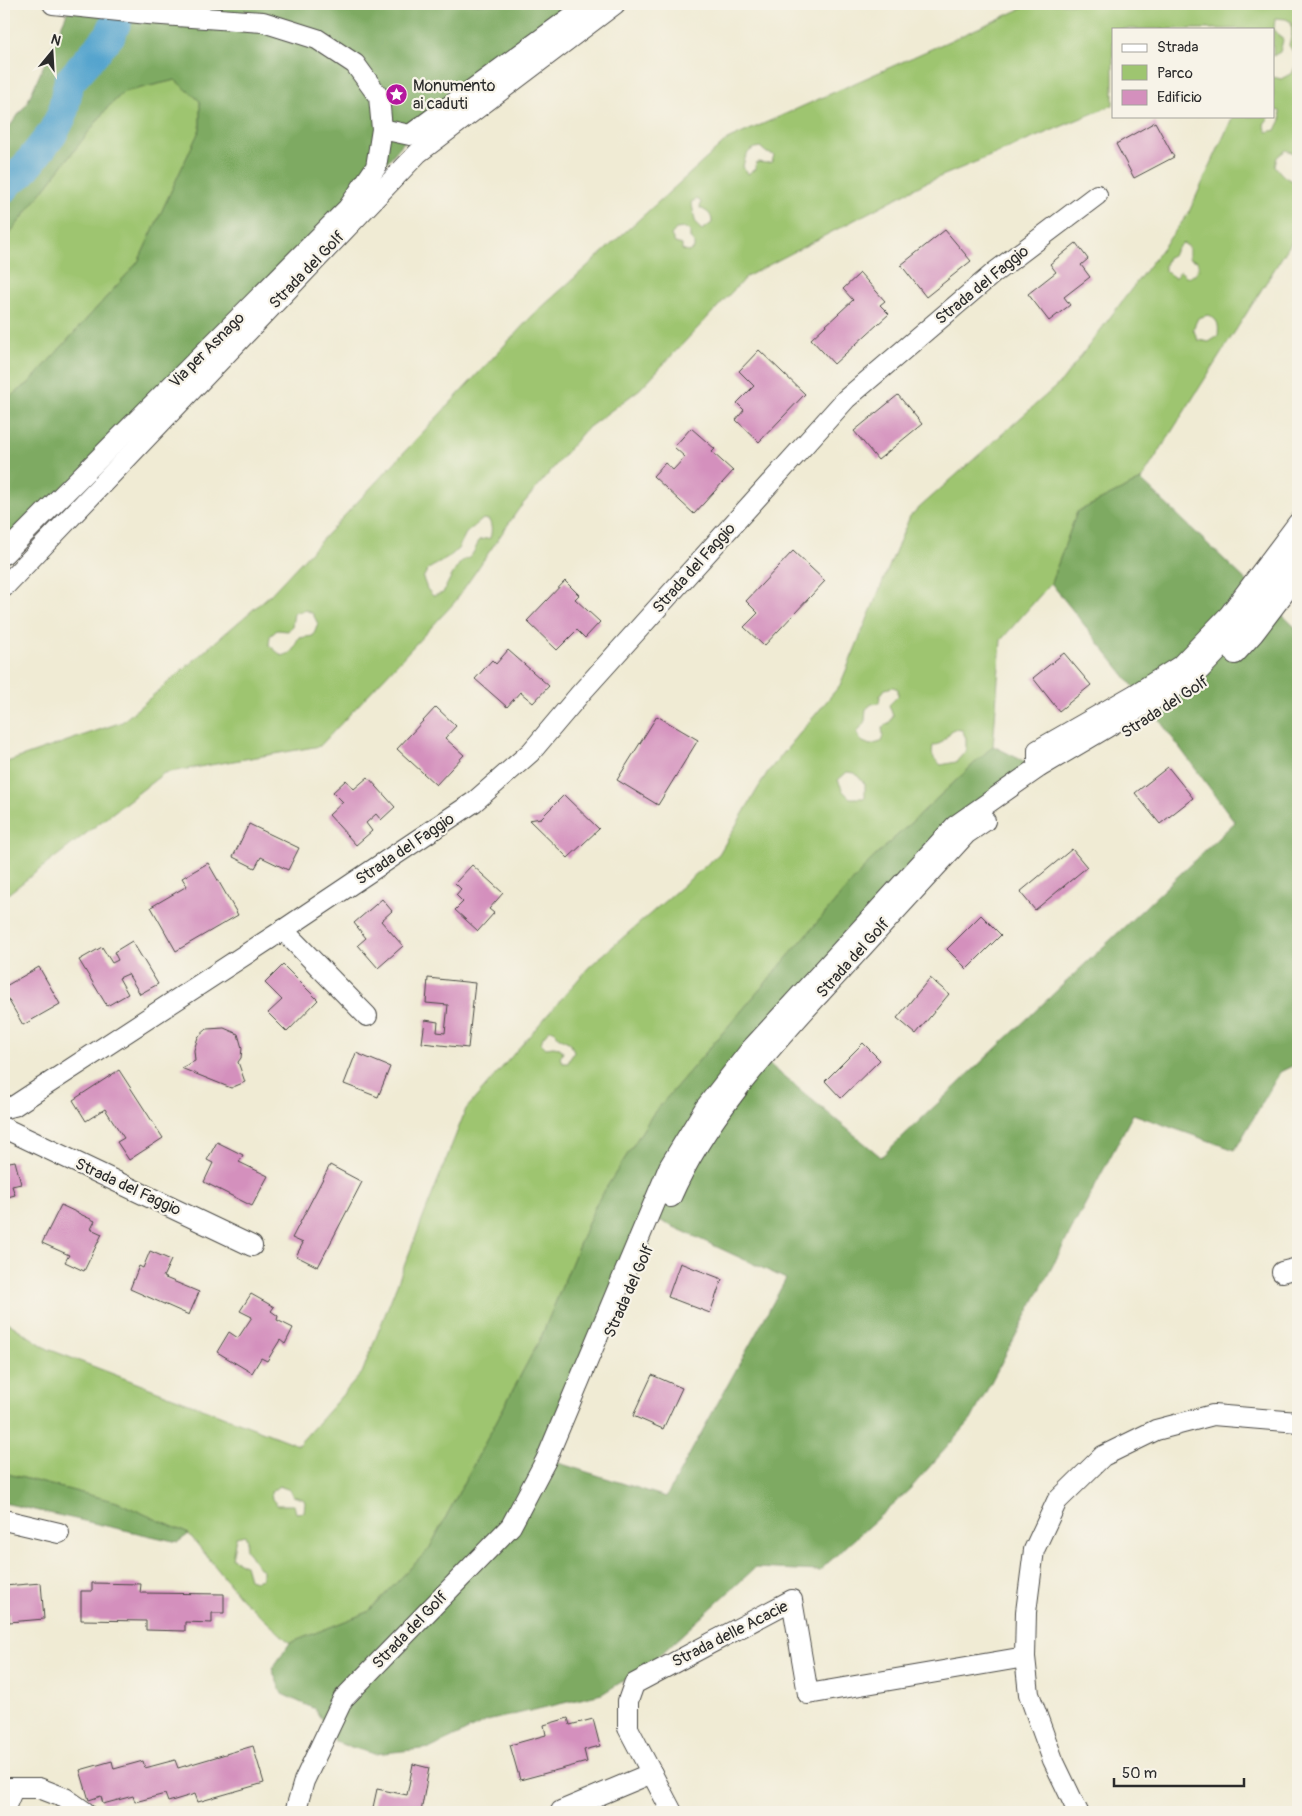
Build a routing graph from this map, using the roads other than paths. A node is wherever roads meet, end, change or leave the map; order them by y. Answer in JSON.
{"nodes":[{"id":1,"x":53,"y":4,"type":"edge"},
{"id":2,"x":589,"y":4,"type":"edge"},
{"id":3,"x":615,"y":4,"type":"edge"},
{"id":4,"x":382,"y":129,"type":"junction"},
{"id":5,"x":1097,"y":195,"type":"dead end"},
{"id":6,"x":1298,"y":523,"type":"edge"},
{"id":7,"x":1298,"y":552,"type":"edge"},
{"id":8,"x":4,"y":554,"type":"edge"},
{"id":9,"x":1298,"y":575,"type":"edge"},
{"id":10,"x":4,"y":587,"type":"edge"},
{"id":11,"x":1038,"y":768,"type":"junction"},
{"id":12,"x":283,"y":930,"type":"junction"},
{"id":13,"x":367,"y":1016,"type":"dead end"},
{"id":14,"x":4,"y":1108,"type":"edge"},
{"id":15,"x":4,"y":1128,"type":"edge"},
{"id":16,"x":252,"y":1246,"type":"dead end"},
{"id":17,"x":1298,"y":1422,"type":"edge"},
{"id":18,"x":546,"y":1460,"type":"junction"},
{"id":19,"x":4,"y":1520,"type":"edge"},
{"id":20,"x":59,"y":1533,"type":"dead end"},
{"id":21,"x":1025,"y":1657,"type":"junction"},
{"id":22,"x":652,"y":1772,"type":"junction"},
{"id":23,"x":9,"y":1789,"type":"edge"},
{"id":24,"x":4,"y":1810,"type":"edge"},
{"id":25,"x":561,"y":1811,"type":"edge"},
{"id":26,"x":85,"y":1812,"type":"edge"},
{"id":27,"x":295,"y":1812,"type":"edge"},
{"id":28,"x":672,"y":1812,"type":"edge"},
{"id":29,"x":1078,"y":1812,"type":"edge"}],
"edges":[{"from":1,"to":4,"type":"street","name":"Via per Asnago"},
{"from":2,"to":4,"type":"street"},
{"from":3,"to":10,"type":"street","name":"Strada del Golf"},
{"from":4,"to":8,"type":"street","name":"Via per Asnago"},
{"from":5,"to":12,"type":"street","name":"Strada del Faggio"},
{"from":6,"to":11,"type":"street","name":"Strada del Golf"},
{"from":7,"to":11,"type":"street","name":"Strada del Golf"},
{"from":9,"to":18,"type":"street","name":"Strada del Golf"},
{"from":11,"to":18,"type":"street","name":"Strada del Golf"},
{"from":12,"to":13,"type":"street"},
{"from":12,"to":14,"type":"street","name":"Strada del Faggio"},
{"from":15,"to":16,"type":"street","name":"Strada del Faggio"},
{"from":17,"to":21,"type":"street"},
{"from":18,"to":27,"type":"street","name":"Strada del Golf"},
{"from":19,"to":20,"type":"street"},
{"from":21,"to":22,"type":"street","name":"Strada delle Acacie"},
{"from":21,"to":29,"type":"street"},
{"from":22,"to":25,"type":"street"},
{"from":22,"to":28,"type":"street","name":"Strada delle Acacie"},
{"from":23,"to":24,"type":"street"},
{"from":23,"to":26,"type":"street"}]}
